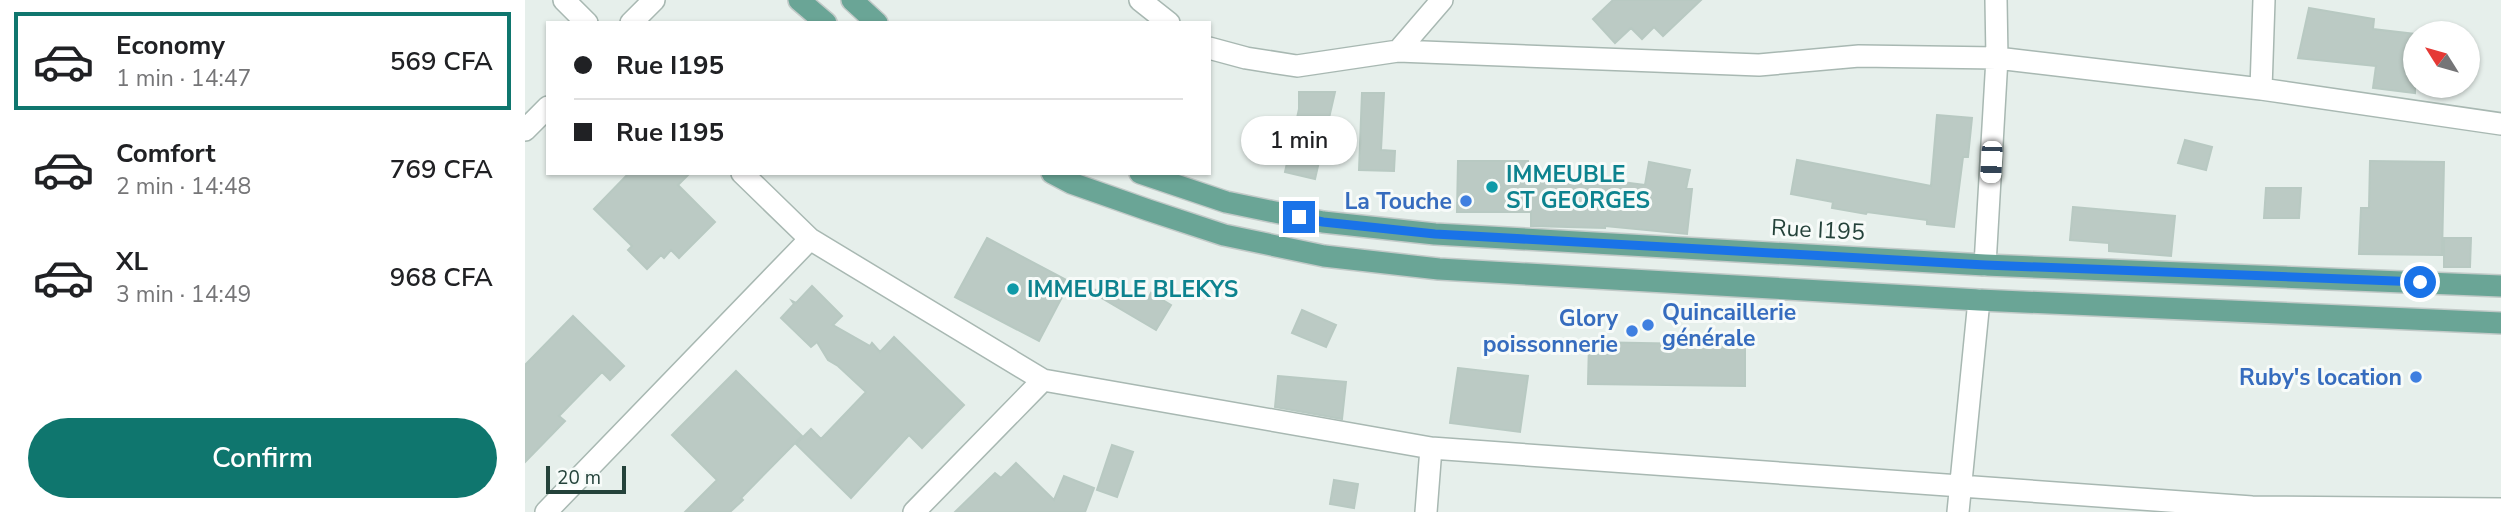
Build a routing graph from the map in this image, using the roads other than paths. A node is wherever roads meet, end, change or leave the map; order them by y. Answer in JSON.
{"nodes":[{"id":1,"x":564,"y":0,"type":"edge"},
{"id":2,"x":654,"y":0,"type":"edge"},
{"id":3,"x":799,"y":0,"type":"edge"},
{"id":4,"x":852,"y":0,"type":"edge"},
{"id":5,"x":1140,"y":0,"type":"edge"},
{"id":6,"x":1442,"y":0,"type":"edge"},
{"id":7,"x":1996,"y":0,"type":"edge"},
{"id":8,"x":2264,"y":0,"type":"edge"},
{"id":9,"x":585,"y":21,"type":"edge"},
{"id":10,"x":633,"y":21,"type":"edge"},
{"id":11,"x":824,"y":21,"type":"edge"},
{"id":12,"x":875,"y":21,"type":"edge"},
{"id":13,"x":1166,"y":21,"type":"edge"},
{"id":14,"x":1211,"y":49,"type":"edge"},
{"id":15,"x":1398,"y":51,"type":"junction"},
{"id":16,"x":1997,"y":58,"type":"junction"},
{"id":17,"x":2261,"y":89,"type":"junction"},
{"id":18,"x":546,"y":109,"type":"edge"},
{"id":19,"x":2501,"y":124,"type":"edge"},
{"id":20,"x":525,"y":130,"type":"edge"},
{"id":21,"x":744,"y":175,"type":"edge"},
{"id":22,"x":1056,"y":175,"type":"edge"},
{"id":23,"x":1146,"y":175,"type":"edge"},
{"id":24,"x":810,"y":239,"type":"junction"},
{"id":25,"x":1985,"y":265,"type":"junction"},
{"id":26,"x":2501,"y":286,"type":"edge"},
{"id":27,"x":1979,"y":300,"type":"junction"},
{"id":28,"x":2501,"y":323,"type":"edge"},
{"id":29,"x":1043,"y":380,"type":"junction"},
{"id":30,"x":1431,"y":447,"type":"junction"},
{"id":31,"x":1960,"y":485,"type":"junction"},
{"id":32,"x":2217,"y":508,"type":"edge"},
{"id":33,"x":2501,"y":509,"type":"edge"},
{"id":34,"x":546,"y":512,"type":"edge"},
{"id":35,"x":914,"y":512,"type":"edge"},
{"id":36,"x":1426,"y":512,"type":"edge"},
{"id":37,"x":1958,"y":512,"type":"edge"}],
"edges":[{"from":1,"to":9,"type":"street"},
{"from":2,"to":10,"type":"street"},
{"from":3,"to":11,"type":"main road"},
{"from":4,"to":12,"type":"main road"},
{"from":5,"to":13,"type":"street"},
{"from":6,"to":15,"type":"street"},
{"from":7,"to":16,"type":"street"},
{"from":8,"to":17,"type":"street"},
{"from":14,"to":15,"type":"street"},
{"from":15,"to":16,"type":"street"},
{"from":16,"to":17,"type":"street"},
{"from":16,"to":25,"type":"street"},
{"from":17,"to":19,"type":"street"},
{"from":18,"to":20,"type":"street"},
{"from":21,"to":24,"type":"street"},
{"from":22,"to":27,"type":"main road"},
{"from":23,"to":25,"type":"main road","name":"Rue I195"},
{"from":24,"to":29,"type":"street"},
{"from":24,"to":34,"type":"street"},
{"from":25,"to":26,"type":"main road","name":"Rue I195"},
{"from":27,"to":28,"type":"main road"},
{"from":27,"to":31,"type":"street"},
{"from":29,"to":30,"type":"street"},
{"from":29,"to":35,"type":"street"},
{"from":30,"to":31,"type":"street"},
{"from":30,"to":36,"type":"street"},
{"from":31,"to":32,"type":"street"},
{"from":31,"to":37,"type":"street"},
{"from":32,"to":33,"type":"street"}]}
